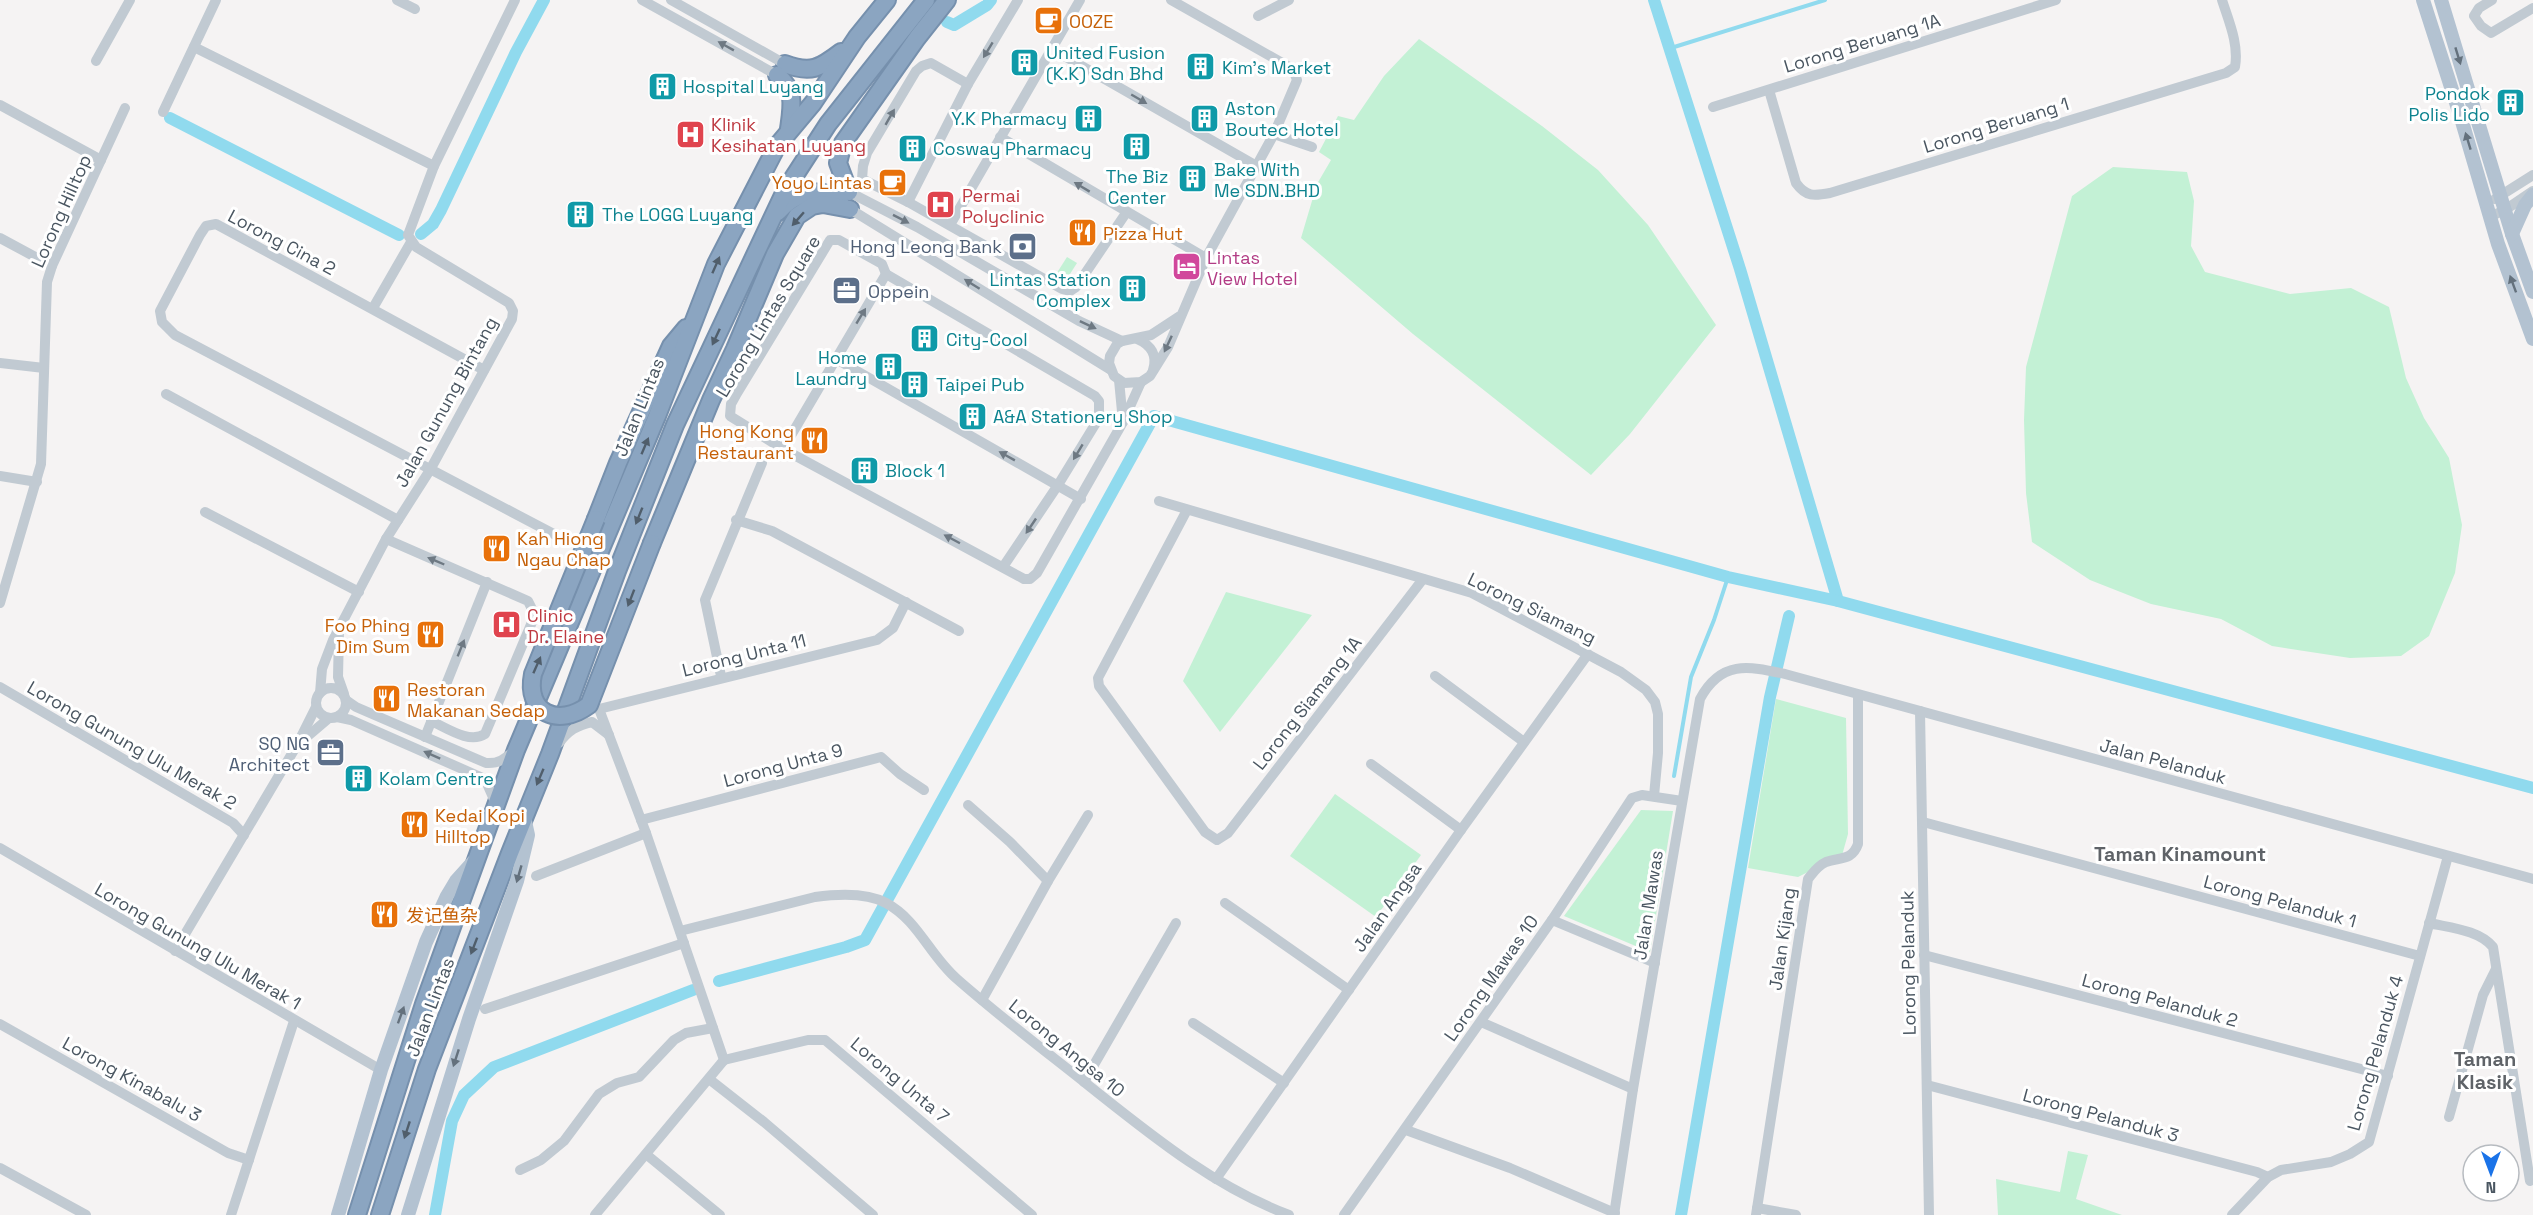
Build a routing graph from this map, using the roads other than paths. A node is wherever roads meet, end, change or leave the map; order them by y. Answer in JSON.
{"nodes":[{"id":1,"x":130,"y":0,"type":"edge"},
{"id":2,"x":216,"y":0,"type":"edge"},
{"id":3,"x":397,"y":0,"type":"edge"},
{"id":4,"x":515,"y":0,"type":"edge"},
{"id":5,"x":642,"y":0,"type":"edge"},
{"id":6,"x":671,"y":0,"type":"edge"},
{"id":7,"x":887,"y":0,"type":"edge"},
{"id":8,"x":926,"y":0,"type":"edge"},
{"id":9,"x":947,"y":0,"type":"edge"},
{"id":10,"x":1018,"y":0,"type":"edge"},
{"id":11,"x":1080,"y":0,"type":"edge"},
{"id":12,"x":1172,"y":0,"type":"edge"},
{"id":13,"x":1289,"y":0,"type":"edge"},
{"id":14,"x":2056,"y":0,"type":"edge"},
{"id":15,"x":2222,"y":0,"type":"edge"},
{"id":16,"x":2423,"y":0,"type":"edge"},
{"id":17,"x":2442,"y":0,"type":"edge"},
{"id":18,"x":2492,"y":0,"type":"edge"},
{"id":19,"x":2533,"y":8,"type":"edge"},
{"id":20,"x":415,"y":9,"type":"dead end"},
{"id":21,"x":1258,"y":15,"type":"dead end"},
{"id":22,"x":897,"y":35,"type":"junction"},
{"id":23,"x":857,"y":37,"type":"junction"},
{"id":24,"x":194,"y":47,"type":"junction"},
{"id":25,"x":1052,"y":49,"type":"junction"},
{"id":26,"x":96,"y":61,"type":"dead end"},
{"id":27,"x":781,"y":69,"type":"junction"},
{"id":28,"x":969,"y":84,"type":"junction"},
{"id":29,"x":1769,"y":90,"type":"junction"},
{"id":30,"x":0,"y":105,"type":"edge"},
{"id":31,"x":1713,"y":107,"type":"dead end"},
{"id":32,"x":125,"y":108,"type":"dead end"},
{"id":33,"x":163,"y":112,"type":"dead end"},
{"id":34,"x":789,"y":129,"type":"junction"},
{"id":35,"x":1274,"y":134,"type":"junction"},
{"id":36,"x":1000,"y":137,"type":"junction"},
{"id":37,"x":1312,"y":147,"type":"dead end"},
{"id":38,"x":101,"y":160,"type":"junction"},
{"id":39,"x":1256,"y":165,"type":"junction"},
{"id":40,"x":435,"y":166,"type":"junction"},
{"id":41,"x":2533,"y":175,"type":"edge"},
{"id":42,"x":849,"y":192,"type":"junction"},
{"id":43,"x":2533,"y":193,"type":"edge"},
{"id":44,"x":908,"y":202,"type":"junction"},
{"id":45,"x":2503,"y":203,"type":"junction"},
{"id":46,"x":850,"y":209,"type":"junction"},
{"id":47,"x":2487,"y":210,"type":"junction"},
{"id":48,"x":1126,"y":213,"type":"junction"},
{"id":49,"x":950,"y":225,"type":"junction"},
{"id":50,"x":768,"y":227,"type":"junction"},
{"id":51,"x":2512,"y":234,"type":"junction"},
{"id":52,"x":0,"y":238,"type":"edge"},
{"id":53,"x":411,"y":242,"type":"junction"},
{"id":54,"x":754,"y":258,"type":"junction"},
{"id":55,"x":1206,"y":258,"type":"junction"},
{"id":56,"x":52,"y":266,"type":"junction"},
{"id":57,"x":886,"y":274,"type":"junction"},
{"id":58,"x":2533,"y":292,"type":"edge"},
{"id":59,"x":373,"y":308,"type":"junction"},
{"id":60,"x":1180,"y":316,"type":"junction"},
{"id":61,"x":692,"y":322,"type":"junction"},
{"id":62,"x":1137,"y":339,"type":"junction"},
{"id":63,"x":2533,"y":339,"type":"edge"},
{"id":64,"x":1122,"y":341,"type":"junction"},
{"id":65,"x":836,"y":359,"type":"junction"},
{"id":66,"x":0,"y":363,"type":"edge"},
{"id":67,"x":44,"y":368,"type":"junction"},
{"id":68,"x":484,"y":370,"type":"junction"},
{"id":69,"x":724,"y":370,"type":"junction"},
{"id":70,"x":1111,"y":370,"type":"junction"},
{"id":71,"x":1153,"y":371,"type":"junction"},
{"id":72,"x":1119,"y":380,"type":"junction"},
{"id":73,"x":1141,"y":382,"type":"junction"},
{"id":74,"x":166,"y":394,"type":"dead end"},
{"id":75,"x":1123,"y":422,"type":"junction"},
{"id":76,"x":783,"y":449,"type":"junction"},
{"id":77,"x":762,"y":463,"type":"dead end"},
{"id":78,"x":430,"y":470,"type":"junction"},
{"id":79,"x":0,"y":476,"type":"edge"},
{"id":80,"x":37,"y":482,"type":"junction"},
{"id":81,"x":1058,"y":485,"type":"junction"},
{"id":82,"x":1081,"y":499,"type":"junction"},
{"id":83,"x":1159,"y":501,"type":"dead end"},
{"id":84,"x":1187,"y":510,"type":"junction"},
{"id":85,"x":206,"y":512,"type":"dead end"},
{"id":86,"x":398,"y":520,"type":"junction"},
{"id":87,"x":736,"y":520,"type":"junction"},
{"id":88,"x":386,"y":539,"type":"junction"},
{"id":89,"x":567,"y":541,"type":"dead end"},
{"id":90,"x":1003,"y":567,"type":"junction"},
{"id":91,"x":1423,"y":579,"type":"junction"},
{"id":92,"x":487,"y":582,"type":"junction"},
{"id":93,"x":359,"y":592,"type":"junction"},
{"id":94,"x":906,"y":602,"type":"junction"},
{"id":95,"x":0,"y":603,"type":"edge"},
{"id":96,"x":339,"y":630,"type":"junction"},
{"id":97,"x":959,"y":631,"type":"dead end"},
{"id":98,"x":1588,"y":654,"type":"junction"},
{"id":99,"x":579,"y":672,"type":"junction"},
{"id":100,"x":1785,"y":674,"type":"joint"},
{"id":101,"x":722,"y":676,"type":"junction"},
{"id":102,"x":1435,"y":676,"type":"dead end"},
{"id":103,"x":0,"y":687,"type":"edge"},
{"id":104,"x":320,"y":693,"type":"junction"},
{"id":105,"x":1858,"y":695,"type":"junction"},
{"id":106,"x":345,"y":698,"type":"junction"},
{"id":107,"x":316,"y":707,"type":"junction"},
{"id":108,"x":599,"y":709,"type":"junction"},
{"id":109,"x":1920,"y":711,"type":"junction"},
{"id":110,"x":333,"y":718,"type":"junction"},
{"id":111,"x":431,"y":721,"type":"junction"},
{"id":112,"x":609,"y":735,"type":"junction"},
{"id":113,"x":425,"y":737,"type":"junction"},
{"id":114,"x":1524,"y":742,"type":"junction"},
{"id":115,"x":297,"y":745,"type":"junction"},
{"id":116,"x":516,"y":750,"type":"junction"},
{"id":117,"x":550,"y":754,"type":"junction"},
{"id":118,"x":1371,"y":764,"type":"dead end"},
{"id":119,"x":924,"y":790,"type":"dead end"},
{"id":120,"x":1654,"y":796,"type":"junction"},
{"id":121,"x":1682,"y":801,"type":"junction"},
{"id":122,"x":496,"y":804,"type":"junction"},
{"id":123,"x":968,"y":805,"type":"dead end"},
{"id":124,"x":1088,"y":815,"type":"dead end"},
{"id":125,"x":524,"y":817,"type":"junction"},
{"id":126,"x":641,"y":820,"type":"junction"},
{"id":127,"x":1923,"y":822,"type":"junction"},
{"id":128,"x":1461,"y":830,"type":"junction"},
{"id":129,"x":646,"y":833,"type":"junction"},
{"id":130,"x":244,"y":835,"type":"junction"},
{"id":131,"x":0,"y":848,"type":"edge"},
{"id":132,"x":2448,"y":856,"type":"junction"},
{"id":133,"x":478,"y":858,"type":"junction"},
{"id":134,"x":536,"y":876,"type":"dead end"},
{"id":135,"x":2533,"y":879,"type":"edge"},
{"id":136,"x":1048,"y":881,"type":"junction"},
{"id":137,"x":1225,"y":903,"type":"dead end"},
{"id":138,"x":1552,"y":920,"type":"junction"},
{"id":139,"x":1176,"y":923,"type":"dead end"},
{"id":140,"x":2429,"y":923,"type":"junction"},
{"id":141,"x":680,"y":931,"type":"junction"},
{"id":142,"x":684,"y":943,"type":"junction"},
{"id":143,"x":175,"y":951,"type":"junction"},
{"id":144,"x":1924,"y":955,"type":"junction"},
{"id":145,"x":2420,"y":956,"type":"junction"},
{"id":146,"x":1655,"y":963,"type":"junction"},
{"id":147,"x":2496,"y":968,"type":"junction"},
{"id":148,"x":1349,"y":990,"type":"junction"},
{"id":149,"x":982,"y":1000,"type":"junction"},
{"id":150,"x":485,"y":1009,"type":"dead end"},
{"id":151,"x":294,"y":1021,"type":"junction"},
{"id":152,"x":1480,"y":1022,"type":"junction"},
{"id":153,"x":1193,"y":1023,"type":"dead end"},
{"id":154,"x":0,"y":1024,"type":"edge"},
{"id":155,"x":713,"y":1028,"type":"junction"},
{"id":156,"x":724,"y":1060,"type":"junction"},
{"id":157,"x":381,"y":1070,"type":"junction"},
{"id":158,"x":2388,"y":1076,"type":"junction"},
{"id":159,"x":709,"y":1079,"type":"junction"},
{"id":160,"x":1084,"y":1082,"type":"junction"},
{"id":161,"x":1284,"y":1083,"type":"junction"},
{"id":162,"x":1927,"y":1085,"type":"junction"},
{"id":163,"x":1633,"y":1089,"type":"junction"},
{"id":164,"x":2449,"y":1117,"type":"dead end"},
{"id":165,"x":1406,"y":1130,"type":"junction"},
{"id":166,"x":647,"y":1155,"type":"junction"},
{"id":167,"x":249,"y":1160,"type":"junction"},
{"id":168,"x":0,"y":1168,"type":"edge"},
{"id":169,"x":520,"y":1170,"type":"dead end"},
{"id":170,"x":2268,"y":1177,"type":"junction"},
{"id":171,"x":1215,"y":1179,"type":"junction"},
{"id":172,"x":2530,"y":1181,"type":"dead end"},
{"id":173,"x":1259,"y":1204,"type":"junction"},
{"id":174,"x":1756,"y":1212,"type":"edge"},
{"id":175,"x":1615,"y":1214,"type":"edge"},
{"id":176,"x":86,"y":1215,"type":"edge"},
{"id":177,"x":231,"y":1215,"type":"edge"},
{"id":178,"x":338,"y":1215,"type":"edge"},
{"id":179,"x":357,"y":1215,"type":"edge"},
{"id":180,"x":380,"y":1215,"type":"edge"},
{"id":181,"x":408,"y":1215,"type":"edge"},
{"id":182,"x":594,"y":1215,"type":"edge"},
{"id":183,"x":720,"y":1215,"type":"edge"},
{"id":184,"x":873,"y":1215,"type":"edge"},
{"id":185,"x":1032,"y":1215,"type":"edge"},
{"id":186,"x":1252,"y":1215,"type":"edge"},
{"id":187,"x":1289,"y":1215,"type":"edge"},
{"id":188,"x":1344,"y":1215,"type":"edge"},
{"id":189,"x":1796,"y":1215,"type":"edge"},
{"id":190,"x":1929,"y":1215,"type":"edge"},
{"id":191,"x":2232,"y":1215,"type":"edge"}],
"edges":[{"from":1,"to":26,"type":"street"},
{"from":2,"to":24,"type":"street"},
{"from":3,"to":20,"type":"street"},
{"from":4,"to":40,"type":"street"},
{"from":27,"to":5,"type":"street","one_way":true},
{"from":6,"to":27,"type":"street"},
{"from":7,"to":23,"type":"highway","name":"Jalan Lintas"},
{"from":8,"to":22,"type":"highway","name":"Jalan Lintas"},
{"from":9,"to":42,"type":"highway"},
{"from":10,"to":28,"type":"street","one_way":true},
{"from":11,"to":25,"type":"street"},
{"from":12,"to":35,"type":"street"},
{"from":13,"to":21,"type":"street"},
{"from":14,"to":29,"type":"street","name":"Lorong Beruang 1A"},
{"from":15,"to":29,"type":"street","name":"Lorong Beruang 1"},
{"from":47,"to":16,"type":"main road","one_way":true},
{"from":17,"to":45,"type":"main road","one_way":true},
{"from":18,"to":19,"type":"street"},
{"from":22,"to":42,"type":"highway"},
{"from":22,"to":50,"type":"highway","name":"Jalan Lintas"},
{"from":23,"to":27,"type":"highway"},
{"from":23,"to":34,"type":"highway","name":"Jalan Lintas"},
{"from":24,"to":33,"type":"street"},
{"from":24,"to":40,"type":"street"},
{"from":25,"to":36,"type":"street"},
{"from":25,"to":39,"type":"street","one_way":true},
{"from":27,"to":34,"type":"highway"},
{"from":28,"to":44,"type":"street"},
{"from":44,"to":28,"type":"street","one_way":true},
{"from":29,"to":31,"type":"street","name":"Lorong Beruang 1A"},
{"from":30,"to":38,"type":"street"},
{"from":32,"to":38,"type":"street","name":"Lorong Hilltop"},
{"from":61,"to":34,"type":"highway","name":"Jalan Lintas","one_way":true},
{"from":35,"to":37,"type":"street"},
{"from":35,"to":39,"type":"street"},
{"from":48,"to":36,"type":"street","one_way":true},
{"from":36,"to":49,"type":"street"},
{"from":38,"to":56,"type":"street","name":"Lorong Hilltop"},
{"from":39,"to":55,"type":"street"},
{"from":40,"to":53,"type":"street"},
{"from":41,"to":45,"type":"street"},
{"from":42,"to":64,"type":"street","one_way":true},
{"from":43,"to":45,"type":"street"},
{"from":43,"to":51,"type":"main road"},
{"from":44,"to":49,"type":"street"},
{"from":45,"to":47,"type":"street"},
{"from":45,"to":51,"type":"main road"},
{"from":46,"to":50,"type":"highway"},
{"from":46,"to":69,"type":"highway","one_way":true},
{"from":70,"to":46,"type":"street","one_way":true},
{"from":63,"to":47,"type":"main road","one_way":true},
{"from":48,"to":49,"type":"street"},
{"from":48,"to":55,"type":"street"},
{"from":50,"to":54,"type":"highway","name":"Jalan Lintas"},
{"from":51,"to":58,"type":"main road"},
{"from":52,"to":56,"type":"street"},
{"from":53,"to":59,"type":"street"},
{"from":53,"to":68,"type":"street","name":"Jalan Gunung Bintang"},
{"from":54,"to":69,"type":"highway"},
{"from":54,"to":99,"type":"highway","name":"Jalan Lintas","one_way":true},
{"from":55,"to":60,"type":"street"},
{"from":56,"to":67,"type":"street","name":"Lorong Hilltop"},
{"from":65,"to":57,"type":"street","one_way":true},
{"from":57,"to":76,"type":"street","name":"Lorong Lintas Square"},
{"from":57,"to":81,"type":"street","one_way":true},
{"from":59,"to":68,"type":"street","name":"Lorong Cina 2"},
{"from":59,"to":78,"type":"street","name":"Lorong Cina 2"},
{"from":60,"to":62,"type":"street"},
{"from":60,"to":71,"type":"street","one_way":true},
{"from":69,"to":61,"type":"highway","one_way":true,"bridge":true},
{"from":116,"to":61,"type":"highway","name":"Jalan Lintas","one_way":true},
{"from":62,"to":64,"type":"street"},
{"from":62,"to":71,"type":"street"},
{"from":64,"to":70,"type":"street"},
{"from":65,"to":76,"type":"street"},
{"from":81,"to":65,"type":"street","one_way":true},
{"from":66,"to":67,"type":"street"},
{"from":67,"to":80,"type":"street","name":"Lorong Hilltop"},
{"from":68,"to":78,"type":"street","name":"Jalan Gunung Bintang"},
{"from":70,"to":72,"type":"street"},
{"from":71,"to":73,"type":"street"},
{"from":72,"to":73,"type":"street"},
{"from":72,"to":75,"type":"street"},
{"from":73,"to":75,"type":"street"},
{"from":74,"to":86,"type":"street"},
{"from":75,"to":82,"type":"street"},
{"from":90,"to":76,"type":"street","name":"Lorong Lintas Square","one_way":true},
{"from":77,"to":87,"type":"street"},
{"from":78,"to":86,"type":"street","name":"Jalan Gunung Bintang"},
{"from":78,"to":89,"type":"street"},
{"from":79,"to":80,"type":"street"},
{"from":80,"to":95,"type":"street","name":"Lorong Hilltop"},
{"from":81,"to":82,"type":"street"},
{"from":81,"to":90,"type":"street","one_way":true},
{"from":82,"to":90,"type":"street","name":"Lorong Lintas Square"},
{"from":83,"to":84,"type":"street","name":"Lorong Siamang"},
{"from":84,"to":91,"type":"street","name":"Lorong Siamang"},
{"from":84,"to":91,"type":"street","name":"Lorong Siamang 1A"},
{"from":85,"to":93,"type":"street"},
{"from":86,"to":88,"type":"street","name":"Jalan Gunung Bintang"},
{"from":87,"to":94,"type":"street"},
{"from":87,"to":101,"type":"street"},
{"from":92,"to":88,"type":"street","one_way":true},
{"from":88,"to":93,"type":"street","name":"Jalan Gunung Bintang"},
{"from":91,"to":98,"type":"street","name":"Lorong Siamang"},
{"from":111,"to":92,"type":"street","one_way":true},
{"from":92,"to":111,"type":"street"},
{"from":93,"to":96,"type":"street","name":"Jalan Gunung Bintang"},
{"from":94,"to":97,"type":"street"},
{"from":94,"to":101,"type":"street","name":"Lorong Unta 11"},
{"from":96,"to":104,"type":"street","name":"Jalan Gunung Bintang"},
{"from":96,"to":106,"type":"street","name":"Jalan Gunung Bintang"},
{"from":98,"to":114,"type":"street","name":"Jalan Angsa"},
{"from":98,"to":120,"type":"street","name":"Lorong Siamang"},
{"from":99,"to":108,"type":"street"},
{"from":99,"to":117,"type":"highway","name":"Jalan Lintas"},
{"from":100,"to":105,"type":"street","name":"Jalan Pelanduk"},
{"from":100,"to":121,"type":"street","name":"Jalan Mawas"},
{"from":101,"to":108,"type":"street","name":"Lorong Unta 11"},
{"from":102,"to":114,"type":"street"},
{"from":103,"to":130,"type":"street","name":"Lorong Gunung Ulu Merak 2"},
{"from":104,"to":106,"type":"street"},
{"from":104,"to":107,"type":"street"},
{"from":105,"to":109,"type":"street","name":"Jalan Pelanduk"},
{"from":105,"to":174,"type":"street","name":"Jalan Kijang"},
{"from":106,"to":110,"type":"street"},
{"from":106,"to":113,"type":"street"},
{"from":107,"to":110,"type":"street"},
{"from":107,"to":115,"type":"street"},
{"from":108,"to":112,"type":"street"},
{"from":109,"to":127,"type":"street","name":"Lorong Pelanduk"},
{"from":109,"to":132,"type":"street","name":"Jalan Pelanduk"},
{"from":110,"to":115,"type":"street"},
{"from":122,"to":110,"type":"street","one_way":true},
{"from":111,"to":113,"type":"street"},
{"from":112,"to":117,"type":"street"},
{"from":112,"to":126,"type":"street"},
{"from":113,"to":116,"type":"street"},
{"from":114,"to":128,"type":"street","name":"Jalan Angsa"},
{"from":115,"to":130,"type":"street"},
{"from":116,"to":122,"type":"highway","name":"Jalan Lintas"},
{"from":117,"to":125,"type":"highway","name":"Jalan Lintas","one_way":true},
{"from":118,"to":128,"type":"street"},
{"from":119,"to":126,"type":"street","name":"Lorong Unta 9"},
{"from":120,"to":121,"type":"street","name":"Lorong Mawas 10"},
{"from":120,"to":138,"type":"street","name":"Lorong Mawas 10"},
{"from":121,"to":146,"type":"street","name":"Jalan Mawas"},
{"from":122,"to":133,"type":"highway","name":"Jalan Lintas"},
{"from":123,"to":136,"type":"street"},
{"from":124,"to":136,"type":"street"},
{"from":125,"to":180,"type":"highway","name":"Jalan Lintas","one_way":true},
{"from":125,"to":181,"type":"main road","name":"Jalan Lintas","one_way":true},
{"from":126,"to":129,"type":"street"},
{"from":127,"to":144,"type":"street","name":"Lorong Pelanduk"},
{"from":127,"to":145,"type":"street","name":"Lorong Pelanduk 1"},
{"from":128,"to":148,"type":"street","name":"Jalan Angsa"},
{"from":129,"to":134,"type":"street"},
{"from":129,"to":141,"type":"street"},
{"from":130,"to":143,"type":"street"},
{"from":131,"to":143,"type":"street","name":"Lorong Gunung Ulu Merak 1"},
{"from":132,"to":135,"type":"street","name":"Jalan Pelanduk"},
{"from":132,"to":140,"type":"street","name":"Lorong Pelanduk 4"},
{"from":157,"to":133,"type":"main road","name":"Jalan Lintas","one_way":true},
{"from":133,"to":179,"type":"highway","name":"Jalan Lintas"},
{"from":136,"to":149,"type":"street"},
{"from":137,"to":148,"type":"street"},
{"from":138,"to":146,"type":"street"},
{"from":138,"to":152,"type":"street","name":"Lorong Mawas 10"},
{"from":139,"to":160,"type":"street"},
{"from":140,"to":145,"type":"street","name":"Lorong Pelanduk 4"},
{"from":140,"to":147,"type":"street"},
{"from":141,"to":142,"type":"street"},
{"from":141,"to":149,"type":"street","name":"Lorong Angsa 10"},
{"from":142,"to":150,"type":"street"},
{"from":142,"to":155,"type":"street"},
{"from":143,"to":151,"type":"street","name":"Lorong Gunung Ulu Merak 1"},
{"from":144,"to":158,"type":"street","name":"Lorong Pelanduk 2"},
{"from":144,"to":162,"type":"street","name":"Lorong Pelanduk"},
{"from":145,"to":158,"type":"street","name":"Lorong Pelanduk 4"},
{"from":146,"to":163,"type":"street","name":"Jalan Mawas"},
{"from":147,"to":164,"type":"street"},
{"from":147,"to":172,"type":"street"},
{"from":148,"to":161,"type":"street","name":"Jalan Angsa"},
{"from":149,"to":160,"type":"street","name":"Lorong Angsa 10"},
{"from":151,"to":157,"type":"street","name":"Lorong Gunung Ulu Merak 1"},
{"from":151,"to":167,"type":"street"},
{"from":152,"to":163,"type":"street"},
{"from":152,"to":165,"type":"street","name":"Lorong Mawas 10"},
{"from":153,"to":161,"type":"street"},
{"from":154,"to":167,"type":"street","name":"Lorong Kinabalu 3"},
{"from":155,"to":156,"type":"street"},
{"from":155,"to":169,"type":"street"},
{"from":156,"to":159,"type":"street"},
{"from":156,"to":185,"type":"street","name":"Lorong Unta 7"},
{"from":157,"to":178,"type":"main road","name":"Jalan Lintas"},
{"from":158,"to":170,"type":"street","name":"Lorong Pelanduk 4"},
{"from":159,"to":166,"type":"street"},
{"from":159,"to":184,"type":"street"},
{"from":160,"to":171,"type":"street","name":"Lorong Angsa 10"},
{"from":161,"to":171,"type":"street","name":"Jalan Angsa"},
{"from":162,"to":170,"type":"street","name":"Lorong Pelanduk 3"},
{"from":162,"to":190,"type":"street","name":"Lorong Pelanduk"},
{"from":163,"to":175,"type":"street","name":"Jalan Mawas"},
{"from":165,"to":175,"type":"street"},
{"from":165,"to":188,"type":"street","name":"Lorong Mawas 10"},
{"from":166,"to":182,"type":"street"},
{"from":166,"to":183,"type":"street"},
{"from":167,"to":177,"type":"street"},
{"from":168,"to":176,"type":"street"},
{"from":170,"to":191,"type":"street","name":"Lorong Pelanduk 4"},
{"from":171,"to":173,"type":"street","name":"Lorong Angsa 10"},
{"from":173,"to":186,"type":"street"},
{"from":173,"to":187,"type":"street","name":"Lorong Angsa 10"},
{"from":174,"to":189,"type":"street"}]}
